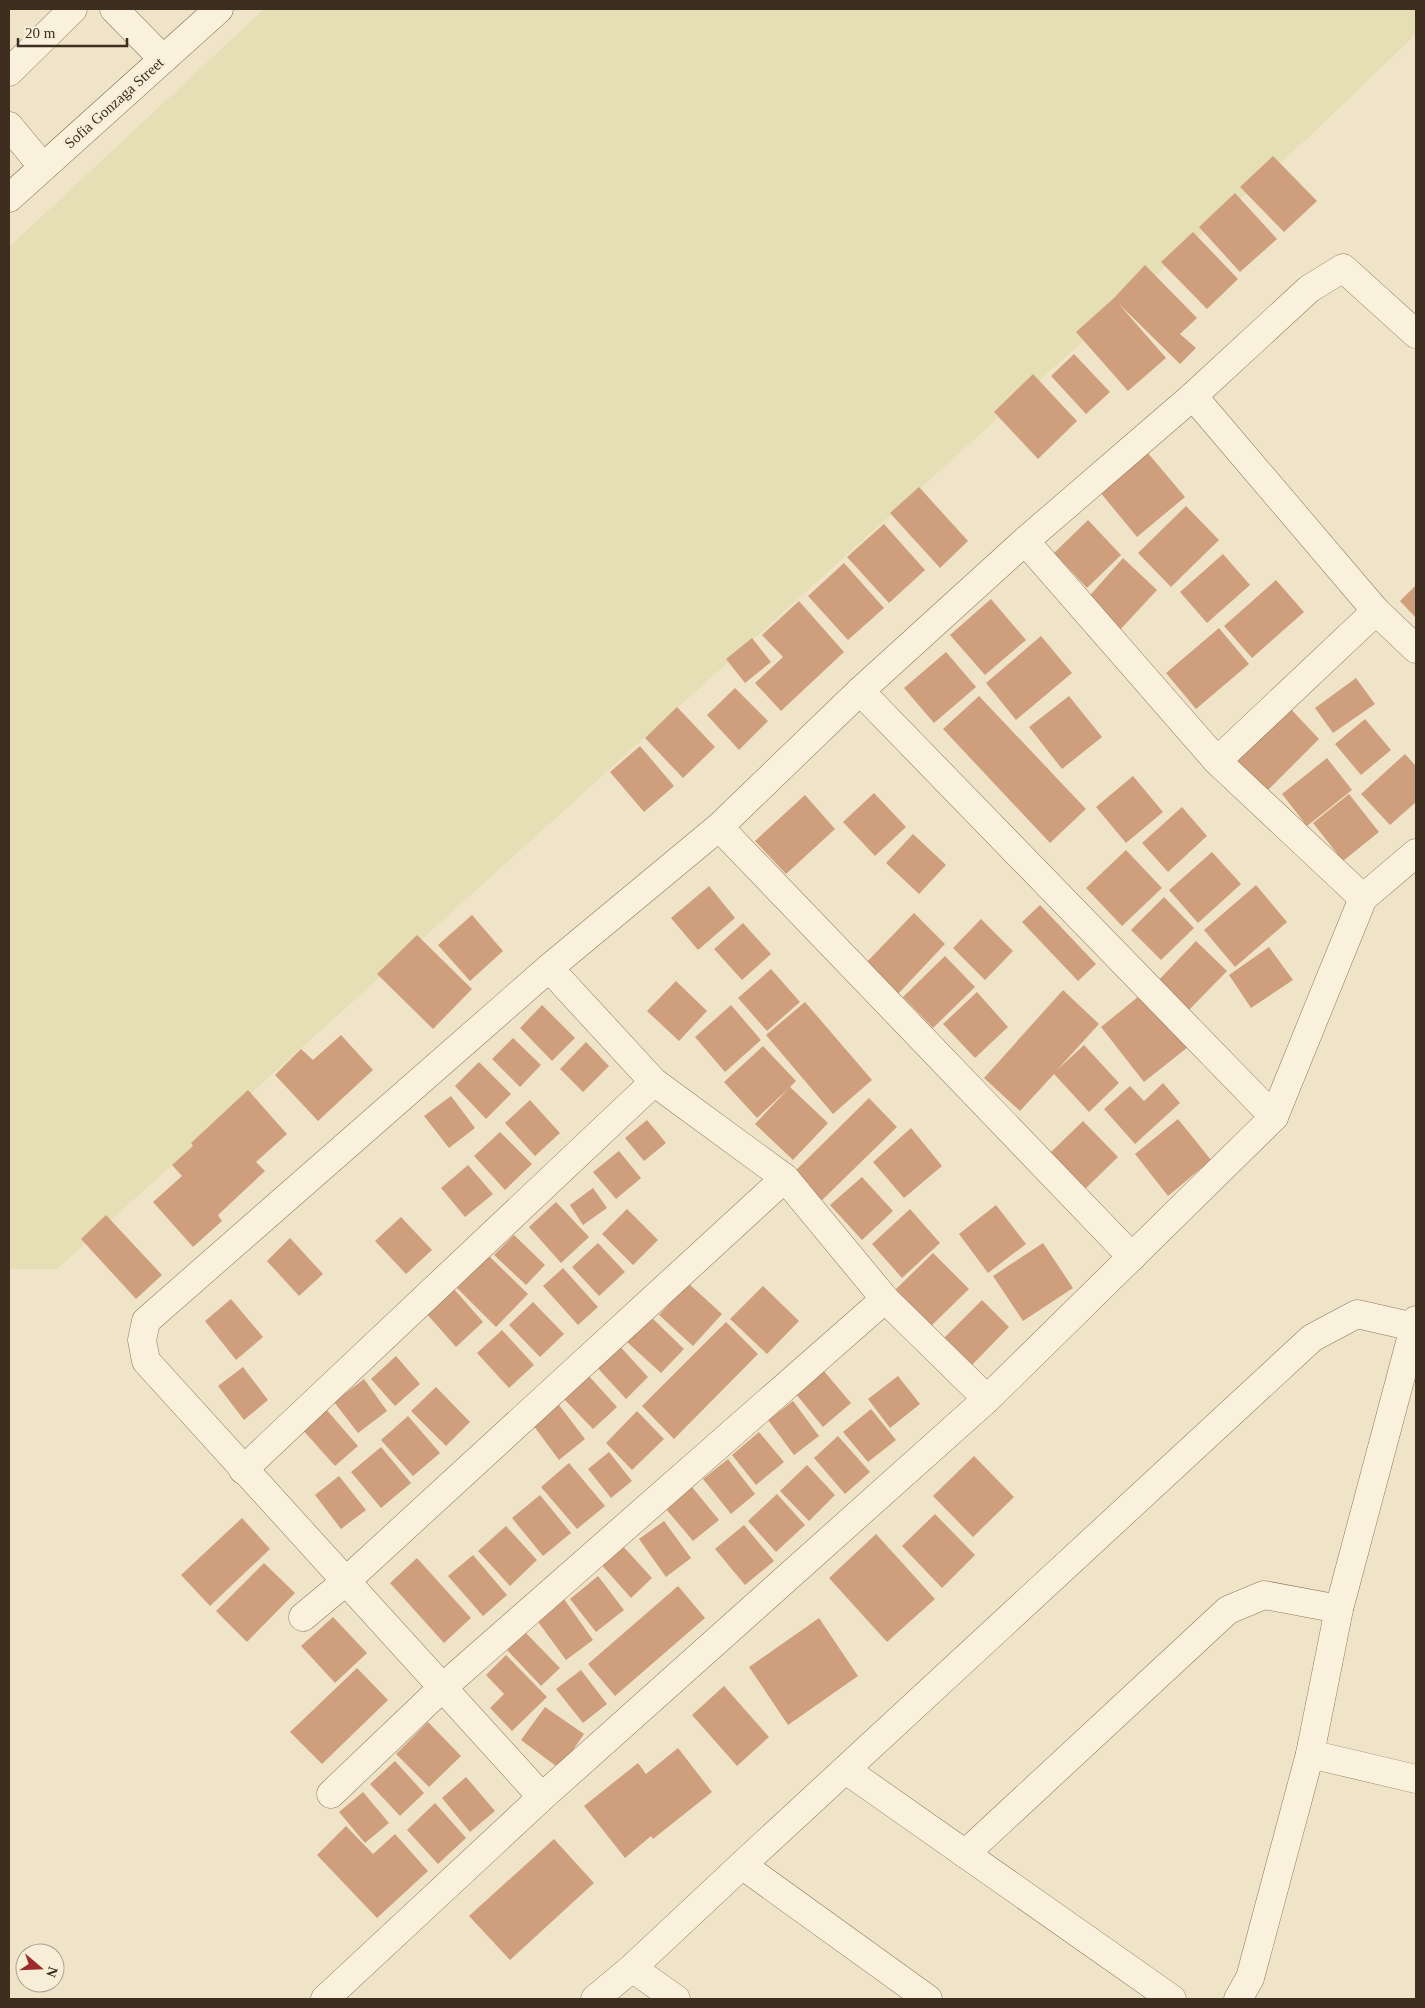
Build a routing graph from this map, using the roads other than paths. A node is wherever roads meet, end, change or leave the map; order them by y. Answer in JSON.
{"nodes":[{"id":1,"x":73,"y":9,"type":"edge"},
{"id":2,"x":114,"y":9,"type":"edge"},
{"id":3,"x":219,"y":9,"type":"edge"},
{"id":4,"x":163,"y":59,"type":"junction"},
{"id":5,"x":9,"y":72,"type":"edge"},
{"id":6,"x":9,"y":126,"type":"edge"},
{"id":7,"x":43,"y":167,"type":"junction"},
{"id":8,"x":9,"y":198,"type":"edge"},
{"id":9,"x":1416,"y":334,"type":"edge"},
{"id":10,"x":1193,"y":396,"type":"junction"},
{"id":11,"x":1026,"y":542,"type":"junction"},
{"id":12,"x":1376,"y":611,"type":"junction"},
{"id":13,"x":1416,"y":649,"type":"edge"},
{"id":14,"x":860,"y":691,"type":"junction"},
{"id":15,"x":1217,"y":762,"type":"junction"},
{"id":16,"x":719,"y":827,"type":"junction"},
{"id":17,"x":1416,"y":853,"type":"edge"},
{"id":18,"x":1363,"y":898,"type":"junction"},
{"id":19,"x":549,"y":968,"type":"junction"},
{"id":20,"x":654,"y":1082,"type":"junction"},
{"id":21,"x":1274,"y":1117,"type":"junction"},
{"id":22,"x":786,"y":1178,"type":"junction"},
{"id":23,"x":1132,"y":1257,"type":"junction"},
{"id":24,"x":885,"y":1299,"type":"junction"},
{"id":25,"x":1415,"y":1323,"type":"edge"},
{"id":26,"x":987,"y":1399,"type":"junction"},
{"id":27,"x":243,"y":1470,"type":"junction"},
{"id":28,"x":345,"y":1582,"type":"junction"},
{"id":29,"x":1339,"y":1609,"type":"junction"},
{"id":30,"x":302,"y":1618,"type":"dead end"},
{"id":31,"x":442,"y":1688,"type":"junction"},
{"id":32,"x":1310,"y":1754,"type":"junction"},
{"id":33,"x":846,"y":1770,"type":"junction"},
{"id":34,"x":1416,"y":1779,"type":"edge"},
{"id":35,"x":331,"y":1794,"type":"dead end"},
{"id":36,"x":542,"y":1797,"type":"junction"},
{"id":37,"x":964,"y":1854,"type":"junction"},
{"id":38,"x":742,"y":1864,"type":"junction"},
{"id":39,"x":632,"y":1968,"type":"junction"},
{"id":40,"x":326,"y":1999,"type":"edge"},
{"id":41,"x":595,"y":1999,"type":"edge"},
{"id":42,"x":676,"y":1999,"type":"edge"},
{"id":43,"x":928,"y":1999,"type":"edge"},
{"id":44,"x":1172,"y":1999,"type":"edge"},
{"id":45,"x":1238,"y":1999,"type":"edge"}],
"edges":[{"from":1,"to":5,"type":"street"},
{"from":2,"to":4,"type":"street"},
{"from":3,"to":4,"type":"street","name":"Sofia Gonzaga Street"},
{"from":4,"to":7,"type":"street","name":"Sofia Gonzaga Street"},
{"from":6,"to":7,"type":"street"},
{"from":7,"to":8,"type":"street","name":"Sofia Gonzaga Street"},
{"from":9,"to":10,"type":"street"},
{"from":10,"to":11,"type":"street"},
{"from":10,"to":12,"type":"street"},
{"from":11,"to":14,"type":"street"},
{"from":11,"to":15,"type":"street"},
{"from":12,"to":13,"type":"street"},
{"from":12,"to":15,"type":"street"},
{"from":14,"to":16,"type":"street"},
{"from":14,"to":21,"type":"street"},
{"from":15,"to":18,"type":"street"},
{"from":16,"to":19,"type":"street"},
{"from":16,"to":23,"type":"street"},
{"from":17,"to":18,"type":"street"},
{"from":18,"to":21,"type":"street"},
{"from":19,"to":20,"type":"street"},
{"from":19,"to":27,"type":"street"},
{"from":20,"to":22,"type":"street"},
{"from":20,"to":27,"type":"street"},
{"from":21,"to":23,"type":"street"},
{"from":22,"to":24,"type":"street"},
{"from":22,"to":28,"type":"street"},
{"from":23,"to":26,"type":"street"},
{"from":24,"to":26,"type":"street"},
{"from":24,"to":31,"type":"street"},
{"from":25,"to":29,"type":"street"},
{"from":25,"to":33,"type":"street"},
{"from":26,"to":36,"type":"street"},
{"from":27,"to":28,"type":"street"},
{"from":28,"to":30,"type":"street"},
{"from":28,"to":31,"type":"street"},
{"from":29,"to":32,"type":"street"},
{"from":29,"to":37,"type":"street"},
{"from":31,"to":35,"type":"street"},
{"from":31,"to":36,"type":"street"},
{"from":32,"to":34,"type":"street"},
{"from":32,"to":45,"type":"street"},
{"from":33,"to":37,"type":"street"},
{"from":33,"to":38,"type":"street"},
{"from":36,"to":40,"type":"street"},
{"from":37,"to":44,"type":"street"},
{"from":38,"to":39,"type":"street"},
{"from":38,"to":43,"type":"street"},
{"from":39,"to":41,"type":"street"},
{"from":39,"to":42,"type":"street"}]}
